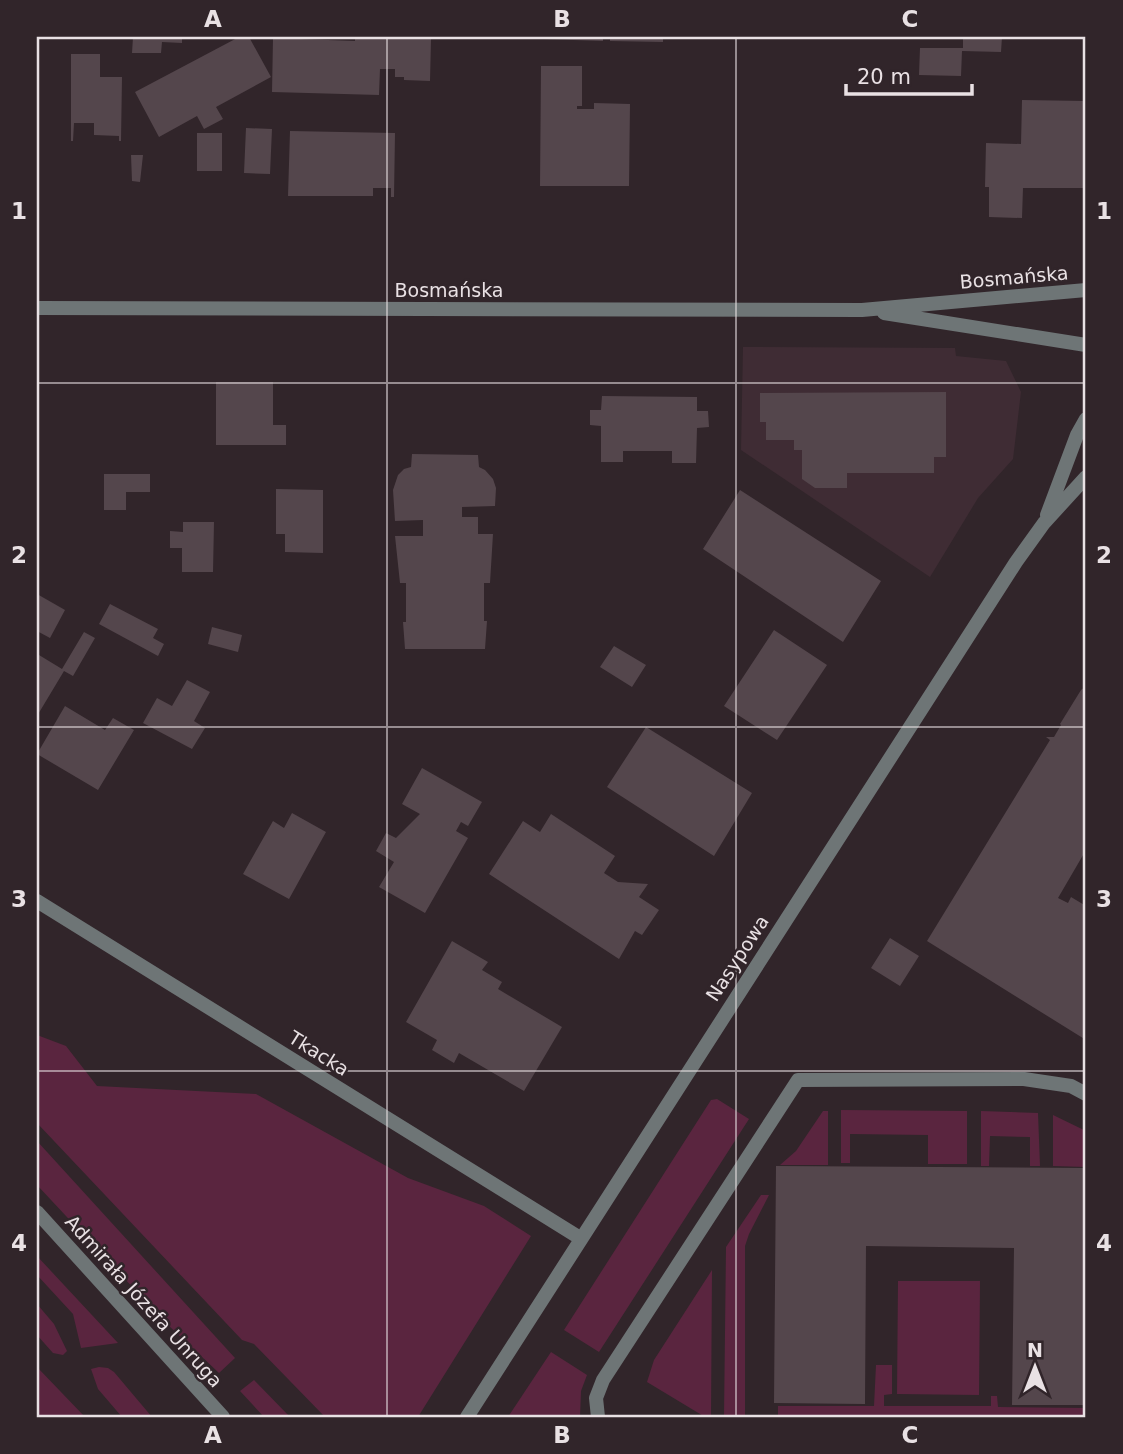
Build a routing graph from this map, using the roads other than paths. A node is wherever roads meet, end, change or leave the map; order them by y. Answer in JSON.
{"nodes":[{"id":1,"x":1086,"y":290,"type":"edge"},
{"id":2,"x":37,"y":308,"type":"edge"},
{"id":3,"x":862,"y":310,"type":"junction"},
{"id":4,"x":1086,"y":345,"type":"edge"},
{"id":5,"x":1086,"y":419,"type":"edge"},
{"id":6,"x":1086,"y":477,"type":"edge"},
{"id":7,"x":1044,"y":523,"type":"junction"},
{"id":8,"x":37,"y":901,"type":"edge"},
{"id":9,"x":1086,"y":1094,"type":"edge"},
{"id":10,"x":37,"y":1212,"type":"edge"},
{"id":11,"x":580,"y":1238,"type":"junction"},
{"id":12,"x":223,"y":1417,"type":"edge"},
{"id":13,"x":467,"y":1417,"type":"edge"},
{"id":14,"x":598,"y":1417,"type":"edge"}],
"edges":[{"from":1,"to":3,"type":"street","name":"Bosmańska"},
{"from":2,"to":3,"type":"street","name":"Bosmańska"},
{"from":3,"to":4,"type":"street","name":"Bosmańska"},
{"from":5,"to":7,"type":"street","name":"Nasypowa"},
{"from":6,"to":7,"type":"street","name":"Nasypowa"},
{"from":7,"to":11,"type":"street","name":"Nasypowa"},
{"from":8,"to":11,"type":"street","name":"Tkacka"},
{"from":9,"to":14,"type":"street"},
{"from":10,"to":12,"type":"street","name":"Admirała Józefa Unruga"},
{"from":11,"to":13,"type":"street","name":"Nasypowa"}]}
